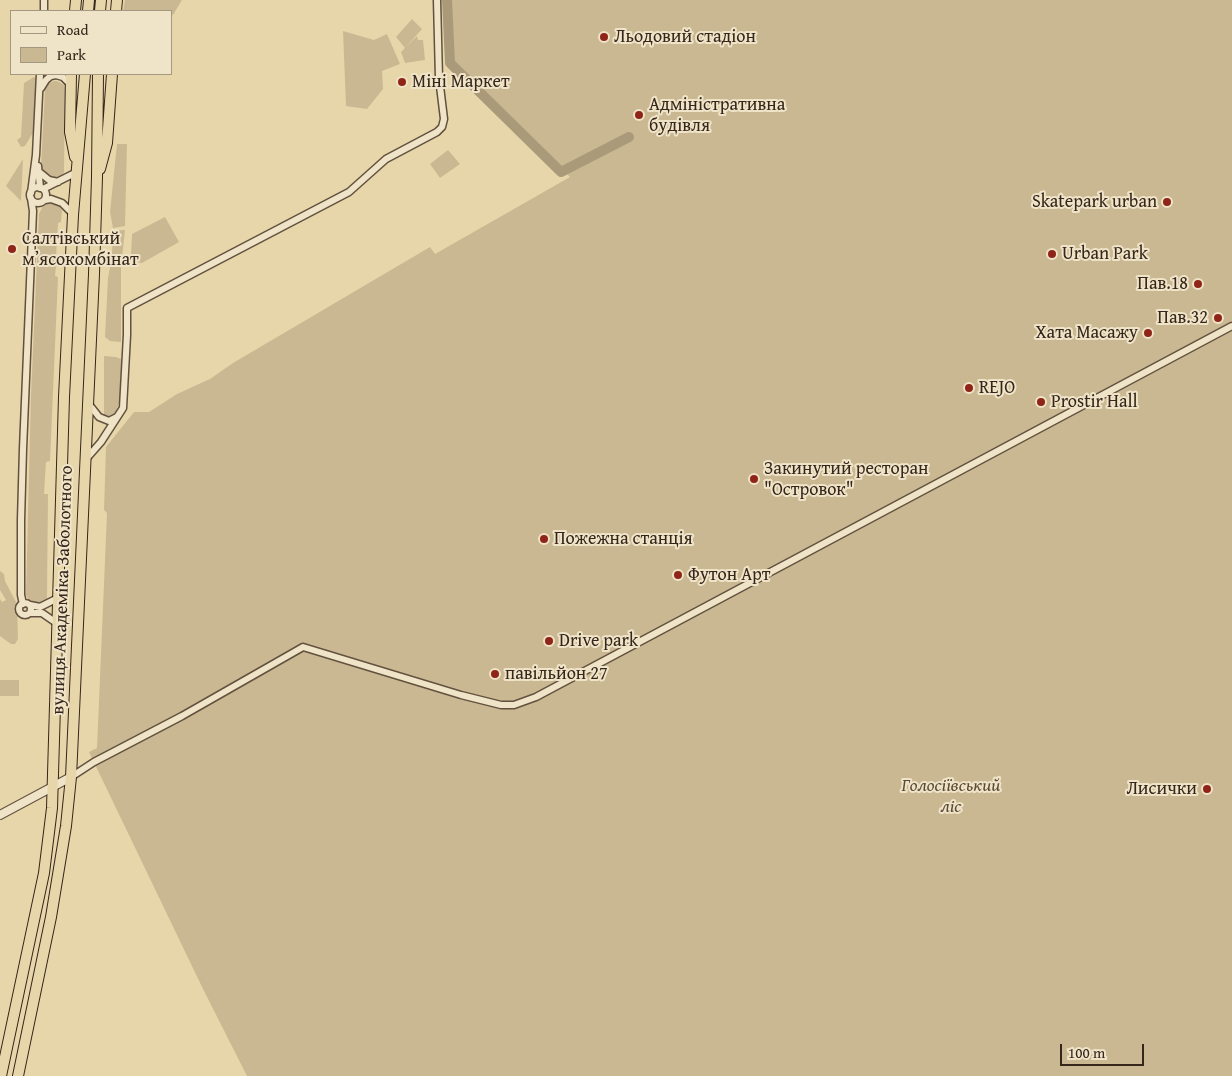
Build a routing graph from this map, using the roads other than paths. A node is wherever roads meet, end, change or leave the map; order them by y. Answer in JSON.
{"nodes":[{"id":1,"x":436,"y":0,"type":"edge"},
{"id":2,"x":40,"y":75,"type":"edge"},
{"id":3,"x":51,"y":75,"type":"edge"},
{"id":4,"x":85,"y":75,"type":"edge"},
{"id":5,"x":98,"y":75,"type":"edge"},
{"id":6,"x":112,"y":75,"type":"edge"},
{"id":7,"x":70,"y":79,"type":"edge"},
{"id":8,"x":39,"y":94,"type":"junction"},
{"id":9,"x":36,"y":155,"type":"junction"},
{"id":10,"x":77,"y":168,"type":"junction"},
{"id":11,"x":38,"y":171,"type":"junction"},
{"id":12,"x":97,"y":178,"type":"junction"},
{"id":13,"x":58,"y":182,"type":"junction"},
{"id":14,"x":42,"y":188,"type":"junction"},
{"id":15,"x":31,"y":195,"type":"junction"},
{"id":16,"x":42,"y":201,"type":"junction"},
{"id":17,"x":33,"y":211,"type":"junction"},
{"id":18,"x":73,"y":215,"type":"junction"},
{"id":19,"x":1232,"y":326,"type":"edge"},
{"id":20,"x":87,"y":400,"type":"junction"},
{"id":21,"x":120,"y":415,"type":"junction"},
{"id":22,"x":85,"y":460,"type":"junction"},
{"id":23,"x":58,"y":598,"type":"junction"},
{"id":24,"x":27,"y":604,"type":"junction"},
{"id":25,"x":30,"y":613,"type":"junction"},
{"id":26,"x":58,"y":624,"type":"junction"},
{"id":27,"x":70,"y":777,"type":"junction"},
{"id":28,"x":54,"y":787,"type":"junction"},
{"id":29,"x":0,"y":815,"type":"edge"},
{"id":30,"x":2,"y":1076,"type":"edge"},
{"id":31,"x":18,"y":1076,"type":"edge"}],
"edges":[{"from":1,"to":21,"type":"street"},
{"from":2,"to":8,"type":"street"},
{"from":3,"to":7,"type":"street"},
{"from":3,"to":8,"type":"street"},
{"from":4,"to":10,"type":"highway","name":"вулиця Академіка Заболотного"},
{"from":5,"to":12,"type":"highway","name":"вулиця Академіка Заболотного"},
{"from":6,"to":12,"type":"highway"},
{"from":7,"to":10,"type":"highway"},
{"from":8,"to":9,"type":"street"},
{"from":9,"to":11,"type":"street"},
{"from":9,"to":15,"type":"street"},
{"from":10,"to":13,"type":"street"},
{"from":10,"to":18,"type":"highway","name":"вулиця Академіка Заболотного"},
{"from":11,"to":13,"type":"street"},
{"from":11,"to":14,"type":"street"},
{"from":12,"to":20,"type":"highway","name":"вулиця Академіка Заболотного"},
{"from":13,"to":14,"type":"street"},
{"from":14,"to":15,"type":"street"},
{"from":14,"to":16,"type":"street"},
{"from":15,"to":16,"type":"street"},
{"from":15,"to":17,"type":"street"},
{"from":16,"to":17,"type":"street"},
{"from":16,"to":18,"type":"street"},
{"from":17,"to":24,"type":"street"},
{"from":18,"to":23,"type":"highway","name":"вулиця Академіка Заболотного"},
{"from":19,"to":27,"type":"street"},
{"from":20,"to":21,"type":"street"},
{"from":20,"to":22,"type":"highway","name":"вулиця Академіка Заболотного"},
{"from":21,"to":22,"type":"street"},
{"from":22,"to":27,"type":"highway","name":"вулиця Академіка Заболотного"},
{"from":23,"to":24,"type":"street"},
{"from":23,"to":26,"type":"highway","name":"вулиця Академіка Заболотного"},
{"from":24,"to":25,"type":"street"},
{"from":24,"to":25,"type":"street"},
{"from":25,"to":26,"type":"street"},
{"from":26,"to":28,"type":"highway","name":"вулиця Академіка Заболотного"},
{"from":27,"to":28,"type":"street"},
{"from":27,"to":31,"type":"highway","name":"вулиця Академіка Заболотного"},
{"from":28,"to":29,"type":"street"},
{"from":28,"to":30,"type":"highway","name":"вулиця Академіка Заболотного"}]}
